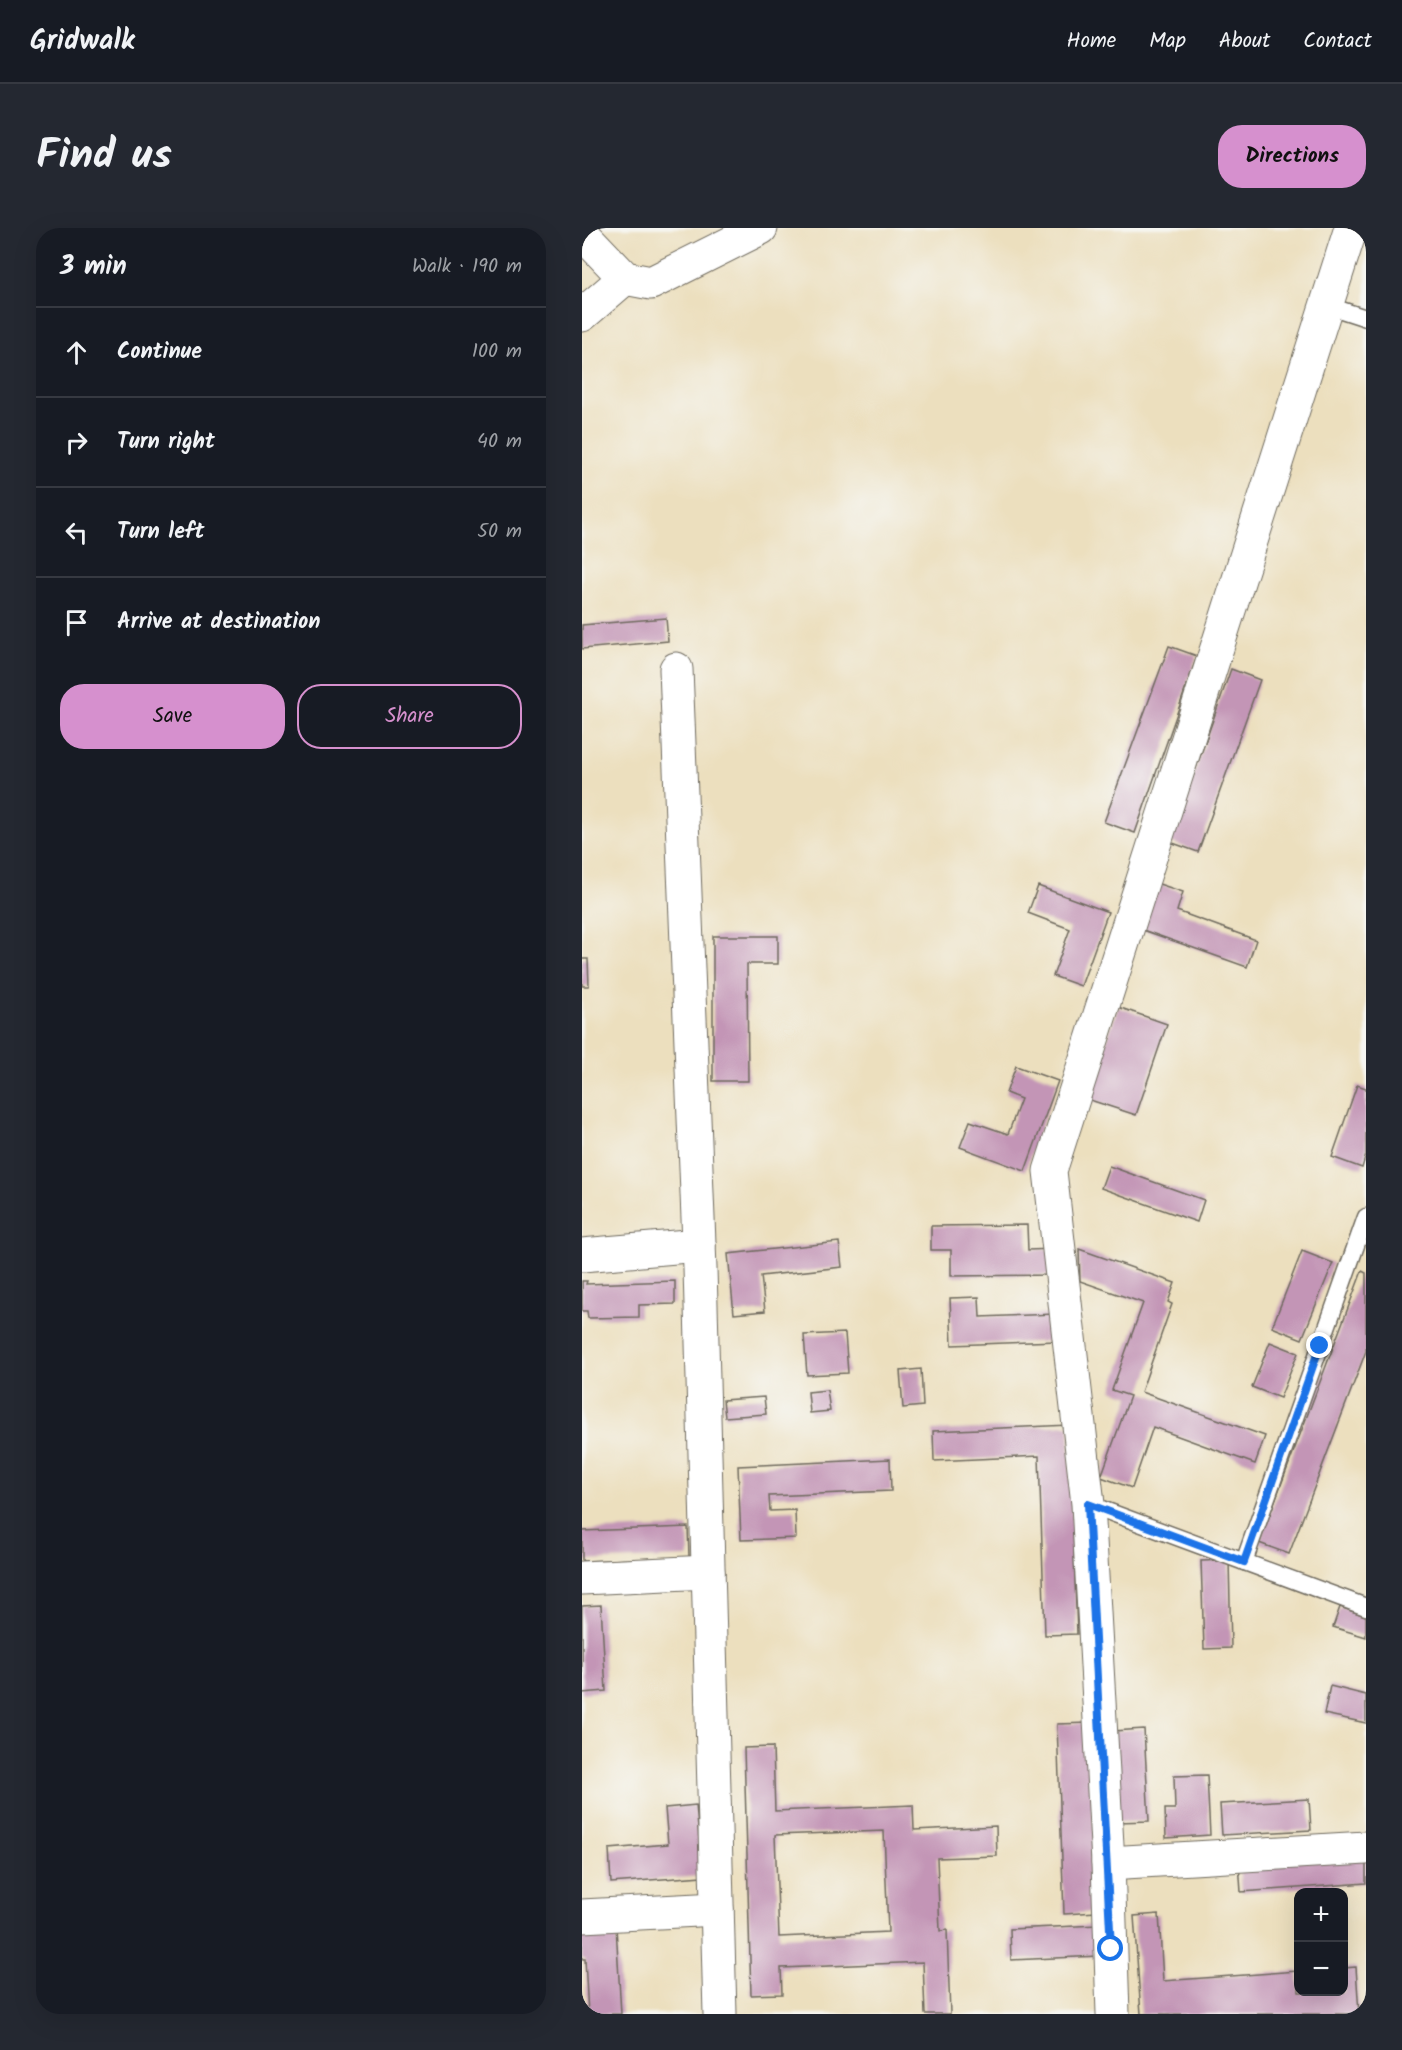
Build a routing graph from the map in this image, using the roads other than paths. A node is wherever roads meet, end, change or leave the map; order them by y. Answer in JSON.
{"nodes":[{"id":1,"x":761,"y":228,"type":"edge"},
{"id":2,"x":1351,"y":228,"type":"edge"},
{"id":3,"x":582,"y":233,"type":"edge"},
{"id":4,"x":625,"y":278,"type":"junction"},
{"id":5,"x":1326,"y":305,"type":"junction"},
{"id":6,"x":582,"y":315,"type":"edge"},
{"id":7,"x":1366,"y":318,"type":"edge"},
{"id":8,"x":676,"y":669,"type":"dead end"},
{"id":9,"x":1366,"y":1217,"type":"edge"},
{"id":10,"x":699,"y":1245,"type":"junction"},
{"id":11,"x":582,"y":1255,"type":"edge"},
{"id":12,"x":1088,"y":1504,"type":"junction"},
{"id":13,"x":1244,"y":1562,"type":"junction"},
{"id":14,"x":708,"y":1572,"type":"junction"},
{"id":15,"x":582,"y":1578,"type":"edge"},
{"id":16,"x":1366,"y":1607,"type":"edge"},
{"id":17,"x":1366,"y":1848,"type":"edge"},
{"id":18,"x":1108,"y":1863,"type":"junction"},
{"id":19,"x":717,"y":1908,"type":"junction"},
{"id":20,"x":582,"y":1916,"type":"edge"},
{"id":21,"x":720,"y":2014,"type":"edge"},
{"id":22,"x":1113,"y":2014,"type":"edge"}],
"edges":[{"from":1,"to":4,"type":"street"},
{"from":2,"to":5,"type":"street"},
{"from":3,"to":4,"type":"street"},
{"from":4,"to":6,"type":"street"},
{"from":5,"to":7,"type":"lane"},
{"from":5,"to":12,"type":"street"},
{"from":8,"to":10,"type":"street"},
{"from":9,"to":13,"type":"lane"},
{"from":10,"to":11,"type":"street"},
{"from":10,"to":14,"type":"street"},
{"from":12,"to":13,"type":"lane"},
{"from":12,"to":18,"type":"street"},
{"from":13,"to":16,"type":"lane"},
{"from":14,"to":15,"type":"street"},
{"from":14,"to":19,"type":"street"},
{"from":17,"to":18,"type":"street"},
{"from":18,"to":22,"type":"street"},
{"from":19,"to":20,"type":"street"},
{"from":19,"to":21,"type":"street"}]}
